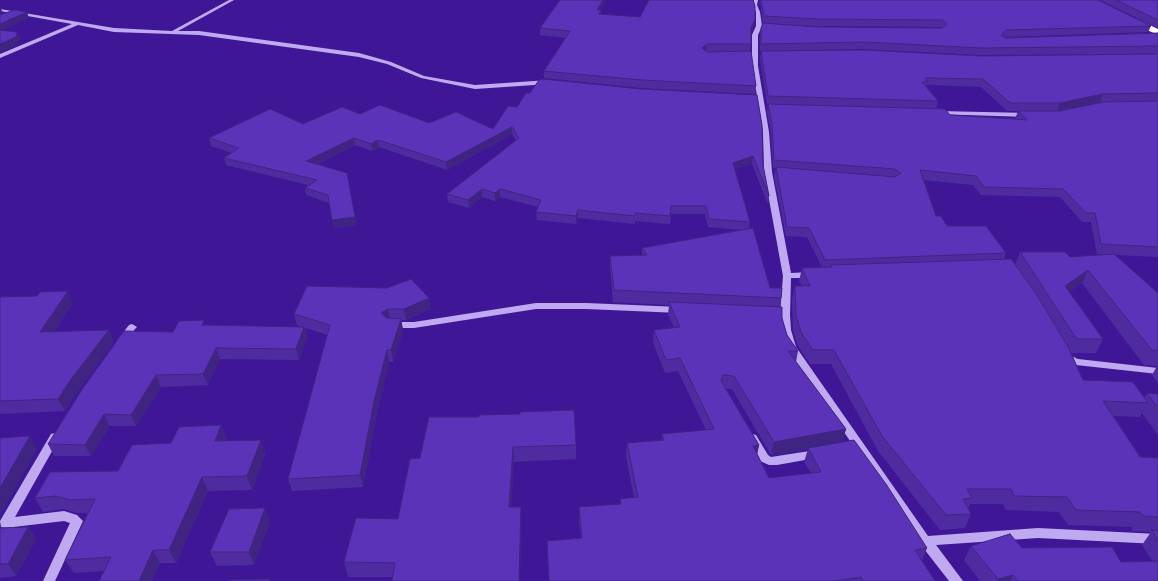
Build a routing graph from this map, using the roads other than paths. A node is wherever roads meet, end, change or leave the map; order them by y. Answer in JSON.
{"nodes":[{"id":1,"x":232,"y":0,"type":"edge"},
{"id":2,"x":756,"y":0,"type":"edge"},
{"id":3,"x":0,"y":10,"type":"edge"},
{"id":4,"x":18,"y":12,"type":"junction"},
{"id":5,"x":1124,"y":16,"type":"edge"},
{"id":6,"x":0,"y":19,"type":"edge"},
{"id":7,"x":76,"y":24,"type":"junction"},
{"id":8,"x":174,"y":31,"type":"junction"},
{"id":9,"x":1158,"y":34,"type":"edge"},
{"id":10,"x":1149,"y":36,"type":"edge"},
{"id":11,"x":0,"y":56,"type":"edge"},
{"id":12,"x":749,"y":56,"type":"junction"},
{"id":13,"x":763,"y":56,"type":"edge"},
{"id":14,"x":557,"y":83,"type":"edge"},
{"id":15,"x":762,"y":108,"type":"junction"},
{"id":16,"x":772,"y":108,"type":"edge"},
{"id":17,"x":929,"y":112,"type":"edge"},
{"id":18,"x":1038,"y":116,"type":"edge"},
{"id":19,"x":816,"y":274,"type":"edge"},
{"id":20,"x":787,"y":276,"type":"junction"},
{"id":21,"x":694,"y":311,"type":"edge"},
{"id":22,"x":390,"y":325,"type":"edge"},
{"id":23,"x":132,"y":327,"type":"dead end"},
{"id":24,"x":117,"y":346,"type":"edge"},
{"id":25,"x":1060,"y":349,"type":"edge"},
{"id":26,"x":1158,"y":371,"type":"edge"},
{"id":27,"x":63,"y":425,"type":"edge"},
{"id":28,"x":745,"y":426,"type":"edge"},
{"id":29,"x":824,"y":452,"type":"edge"},
{"id":30,"x":2,"y":523,"type":"edge"},
{"id":31,"x":1158,"y":539,"type":"edge"},
{"id":32,"x":925,"y":541,"type":"junction"},
{"id":33,"x":49,"y":581,"type":"edge"},
{"id":34,"x":957,"y":581,"type":"edge"}],
"edges":[{"from":1,"to":8,"type":"street"},
{"from":2,"to":12,"type":"street"},
{"from":3,"to":4,"type":"street"},
{"from":4,"to":6,"type":"street"},
{"from":4,"to":7,"type":"street"},
{"from":5,"to":9,"type":"highway"},
{"from":7,"to":8,"type":"street"},
{"from":7,"to":11,"type":"street"},
{"from":8,"to":14,"type":"street"},
{"from":9,"to":10,"type":"street"},
{"from":12,"to":13,"type":"street"},
{"from":12,"to":15,"type":"street"},
{"from":15,"to":16,"type":"street"},
{"from":15,"to":20,"type":"street"},
{"from":17,"to":18,"type":"street"},
{"from":19,"to":20,"type":"street"},
{"from":20,"to":32,"type":"street"},
{"from":21,"to":22,"type":"street"},
{"from":23,"to":24,"type":"street"},
{"from":25,"to":26,"type":"street"},
{"from":27,"to":30,"type":"street"},
{"from":28,"to":29,"type":"street"},
{"from":30,"to":33,"type":"street"},
{"from":31,"to":32,"type":"street"},
{"from":32,"to":34,"type":"street"}]}
